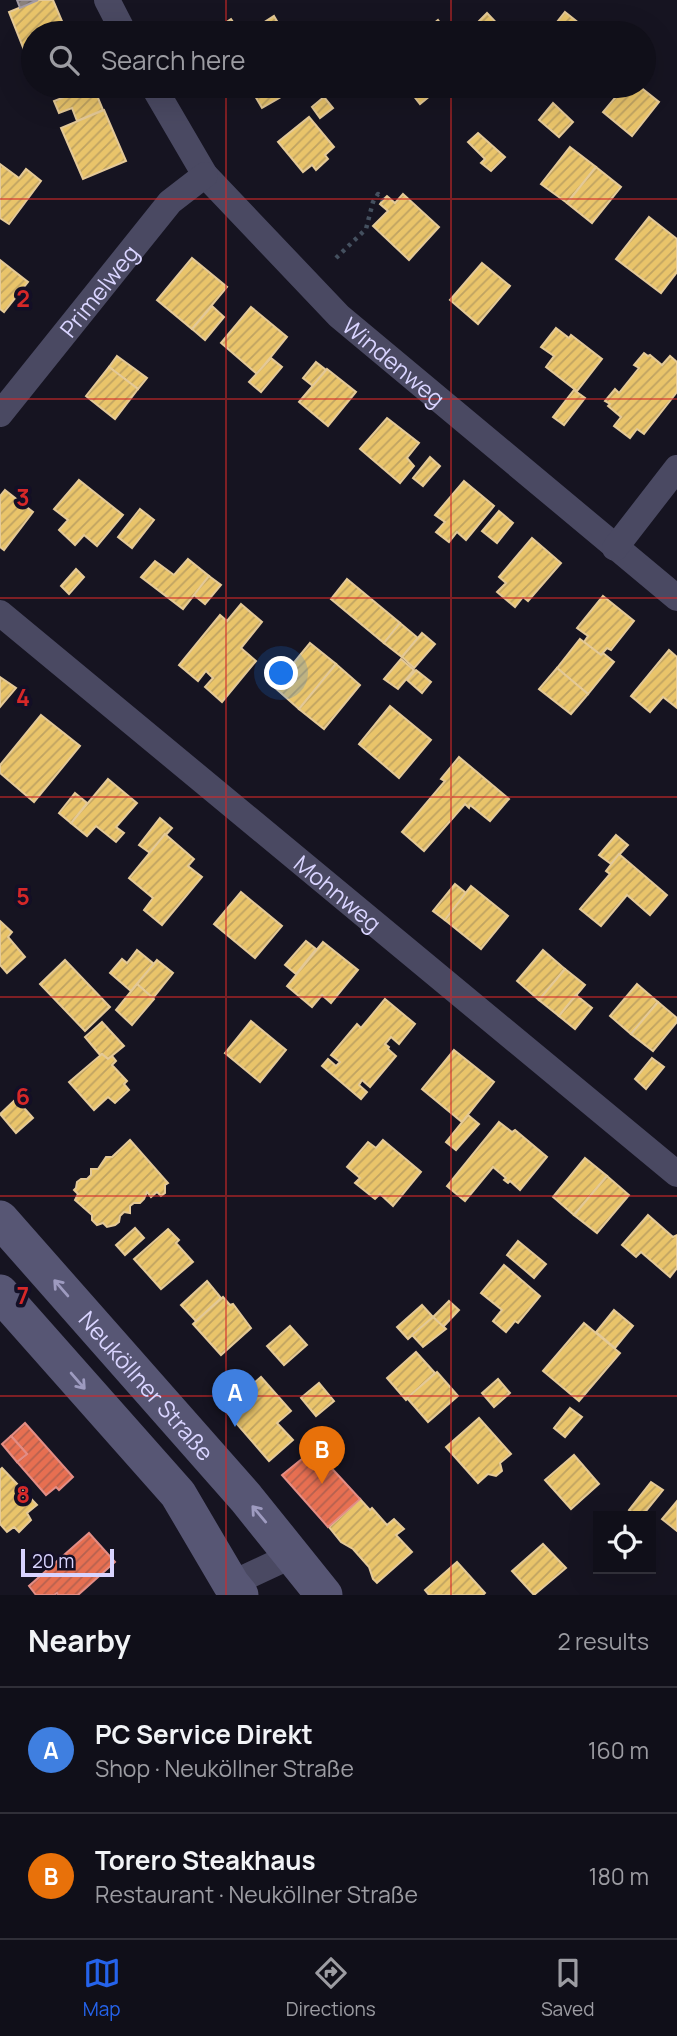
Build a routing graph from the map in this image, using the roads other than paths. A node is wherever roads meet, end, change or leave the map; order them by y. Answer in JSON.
{"nodes":[{"id":1,"x":107,"y":0,"type":"edge"},
{"id":2,"x":118,"y":21,"type":"edge"},
{"id":3,"x":160,"y":98,"type":"edge"},
{"id":4,"x":205,"y":175,"type":"junction"},
{"id":5,"x":0,"y":414,"type":"edge"},
{"id":6,"x":677,"y":468,"type":"edge"},
{"id":7,"x":615,"y":548,"type":"junction"},
{"id":8,"x":677,"y":598,"type":"edge"},
{"id":9,"x":0,"y":613,"type":"edge"},
{"id":10,"x":677,"y":1174,"type":"edge"},
{"id":11,"x":0,"y":1219,"type":"edge"},
{"id":12,"x":0,"y":1293,"type":"edge"},
{"id":13,"x":293,"y":1555,"type":"junction"},
{"id":14,"x":235,"y":1589,"type":"edge"},
{"id":15,"x":324,"y":1595,"type":"edge"}],
"edges":[{"from":1,"to":2,"type":"street"},
{"from":3,"to":4,"type":"street","name":"Windenweg"},
{"from":4,"to":5,"type":"street","name":"Primelweg"},
{"from":4,"to":7,"type":"street","name":"Windenweg"},
{"from":6,"to":7,"type":"street"},
{"from":7,"to":8,"type":"street","name":"Windenweg"},
{"from":9,"to":10,"type":"street","name":"Mohnweg"},
{"from":13,"to":11,"type":"main road","name":"Neuköllner Straße","one_way":true},
{"from":12,"to":14,"type":"main road","one_way":true},
{"from":13,"to":14,"type":"street"},
{"from":13,"to":15,"type":"main road","name":"Neuköllner Straße"}]}
